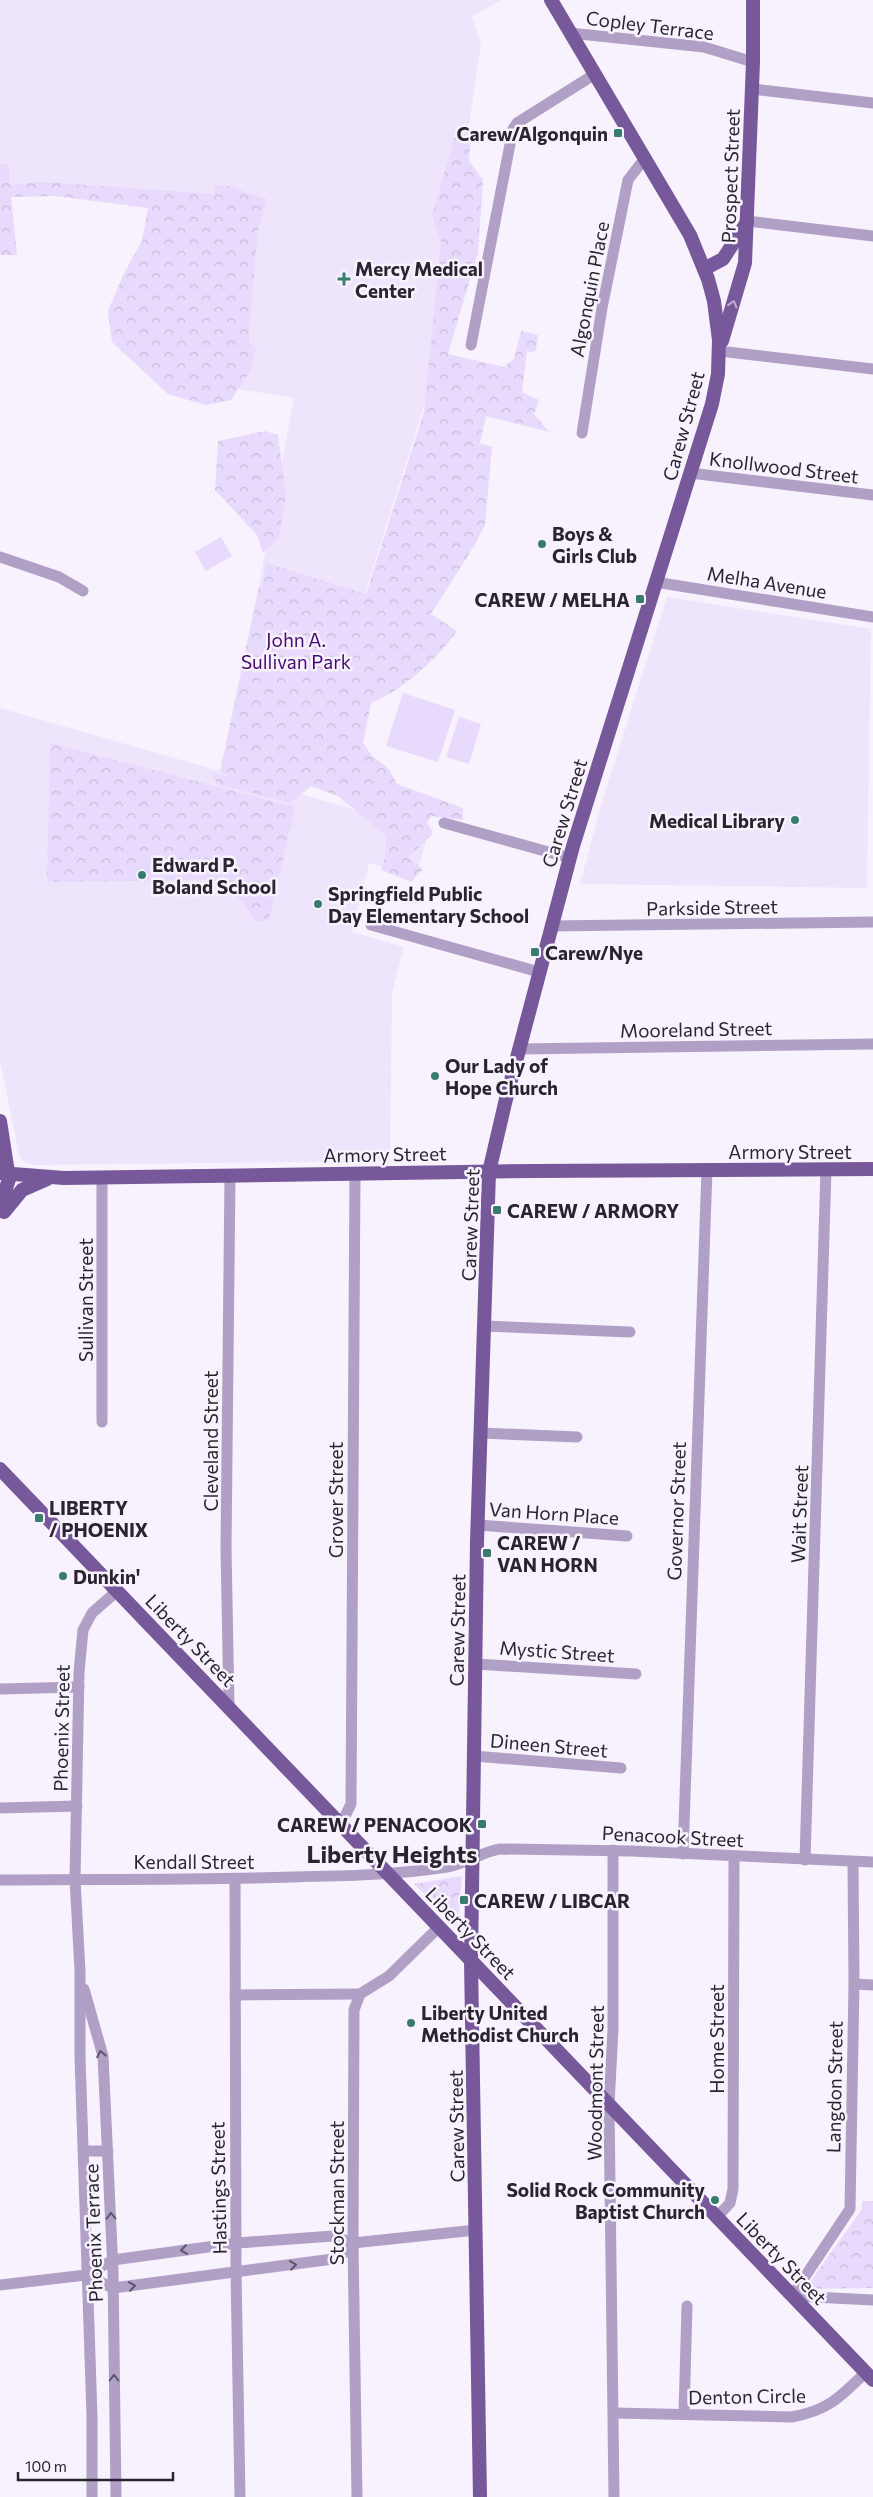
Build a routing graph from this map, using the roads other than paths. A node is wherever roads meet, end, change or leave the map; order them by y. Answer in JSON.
{"nodes":[{"id":1,"x":551,"y":0,"type":"edge"},
{"id":2,"x":752,"y":0,"type":"edge"},
{"id":3,"x":570,"y":33,"type":"junction"},
{"id":4,"x":753,"y":62,"type":"junction"},
{"id":5,"x":595,"y":74,"type":"junction"},
{"id":6,"x":752,"y":89,"type":"junction"},
{"id":7,"x":873,"y":103,"type":"edge"},
{"id":8,"x":644,"y":158,"type":"junction"},
{"id":9,"x":748,"y":222,"type":"junction"},
{"id":10,"x":873,"y":236,"type":"edge"},
{"id":11,"x":704,"y":269,"type":"junction"},
{"id":12,"x":471,"y":345,"type":"dead end"},
{"id":13,"x":719,"y":351,"type":"junction"},
{"id":14,"x":873,"y":369,"type":"edge"},
{"id":15,"x":582,"y":433,"type":"dead end"},
{"id":16,"x":690,"y":473,"type":"junction"},
{"id":17,"x":873,"y":495,"type":"edge"},
{"id":18,"x":0,"y":557,"type":"edge"},
{"id":19,"x":655,"y":582,"type":"junction"},
{"id":20,"x":84,"y":591,"type":"dead end"},
{"id":21,"x":873,"y":617,"type":"edge"},
{"id":22,"x":444,"y":823,"type":"dead end"},
{"id":23,"x":570,"y":858,"type":"junction"},
{"id":24,"x":873,"y":922,"type":"edge"},
{"id":25,"x":371,"y":925,"type":"dead end"},
{"id":26,"x":551,"y":926,"type":"junction"},
{"id":27,"x":539,"y":972,"type":"junction"},
{"id":28,"x":873,"y":1044,"type":"edge"},
{"id":29,"x":519,"y":1049,"type":"junction"},
{"id":30,"x":0,"y":1121,"type":"edge"},
{"id":31,"x":826,"y":1169,"type":"junction"},
{"id":32,"x":873,"y":1169,"type":"edge"},
{"id":33,"x":707,"y":1170,"type":"junction"},
{"id":34,"x":489,"y":1172,"type":"junction"},
{"id":35,"x":5,"y":1173,"type":"edge"},
{"id":36,"x":356,"y":1173,"type":"junction"},
{"id":37,"x":230,"y":1175,"type":"junction"},
{"id":38,"x":48,"y":1178,"type":"junction"},
{"id":39,"x":102,"y":1178,"type":"junction"},
{"id":40,"x":0,"y":1207,"type":"edge"},
{"id":41,"x":0,"y":1216,"type":"edge"},
{"id":42,"x":484,"y":1326,"type":"junction"},
{"id":43,"x":630,"y":1332,"type":"dead end"},
{"id":44,"x":102,"y":1422,"type":"dead end"},
{"id":45,"x":480,"y":1433,"type":"junction"},
{"id":46,"x":577,"y":1437,"type":"dead end"},
{"id":47,"x":0,"y":1469,"type":"edge"},
{"id":48,"x":478,"y":1525,"type":"junction"},
{"id":49,"x":627,"y":1536,"type":"dead end"},
{"id":50,"x":117,"y":1591,"type":"junction"},
{"id":51,"x":476,"y":1664,"type":"junction"},
{"id":52,"x":636,"y":1674,"type":"dead end"},
{"id":53,"x":79,"y":1687,"type":"junction"},
{"id":54,"x":0,"y":1689,"type":"edge"},
{"id":55,"x":229,"y":1706,"type":"junction"},
{"id":56,"x":474,"y":1756,"type":"junction"},
{"id":57,"x":622,"y":1768,"type":"dead end"},
{"id":58,"x":77,"y":1806,"type":"junction"},
{"id":59,"x":0,"y":1808,"type":"edge"},
{"id":60,"x":341,"y":1824,"type":"junction"},
{"id":61,"x":613,"y":1850,"type":"junction"},
{"id":62,"x":682,"y":1854,"type":"junction"},
{"id":63,"x":734,"y":1857,"type":"junction"},
{"id":64,"x":473,"y":1858,"type":"junction"},
{"id":65,"x":805,"y":1860,"type":"junction"},
{"id":66,"x":853,"y":1862,"type":"junction"},
{"id":67,"x":873,"y":1862,"type":"edge"},
{"id":68,"x":389,"y":1874,"type":"junction"},
{"id":69,"x":75,"y":1879,"type":"junction"},
{"id":70,"x":235,"y":1879,"type":"junction"},
{"id":71,"x":0,"y":1880,"type":"edge"},
{"id":72,"x":439,"y":1927,"type":"junction"},
{"id":73,"x":471,"y":1961,"type":"junction"},
{"id":74,"x":80,"y":1971,"type":"junction"},
{"id":75,"x":854,"y":1984,"type":"junction"},
{"id":76,"x":873,"y":1985,"type":"edge"},
{"id":77,"x":360,"y":1994,"type":"junction"},
{"id":78,"x":235,"y":1995,"type":"junction"},
{"id":79,"x":609,"y":2105,"type":"junction"},
{"id":80,"x":106,"y":2125,"type":"junction"},
{"id":81,"x":83,"y":2126,"type":"junction"},
{"id":82,"x":84,"y":2151,"type":"junction"},
{"id":83,"x":108,"y":2151,"type":"junction"},
{"id":84,"x":717,"y":2217,"type":"junction"},
{"id":85,"x":476,"y":2230,"type":"junction"},
{"id":86,"x":237,"y":2243,"type":"junction"},
{"id":87,"x":353,"y":2243,"type":"junction"},
{"id":88,"x":112,"y":2260,"type":"junction"},
{"id":89,"x":236,"y":2272,"type":"junction"},
{"id":90,"x":86,"y":2275,"type":"junction"},
{"id":91,"x":0,"y":2285,"type":"edge"},
{"id":92,"x":113,"y":2288,"type":"junction"},
{"id":93,"x":792,"y":2296,"type":"junction"},
{"id":94,"x":873,"y":2300,"type":"edge"},
{"id":95,"x":687,"y":2306,"type":"dead end"},
{"id":96,"x":869,"y":2376,"type":"edge"},
{"id":97,"x":91,"y":2409,"type":"junction"},
{"id":98,"x":114,"y":2410,"type":"junction"},
{"id":99,"x":614,"y":2413,"type":"junction"},
{"id":100,"x":684,"y":2414,"type":"junction"},
{"id":101,"x":92,"y":2430,"type":"junction"},
{"id":102,"x":114,"y":2430,"type":"junction"},
{"id":103,"x":92,"y":2497,"type":"edge"},
{"id":104,"x":116,"y":2497,"type":"edge"},
{"id":105,"x":240,"y":2497,"type":"edge"},
{"id":106,"x":357,"y":2497,"type":"edge"},
{"id":107,"x":480,"y":2497,"type":"edge"},
{"id":108,"x":614,"y":2497,"type":"edge"}],
"edges":[{"from":1,"to":3,"type":"main road","name":"Carew Street"},
{"from":2,"to":4,"type":"main road","name":"Prospect Street"},
{"from":3,"to":4,"type":"street","name":"Copley Terrace"},
{"from":3,"to":5,"type":"main road","name":"Carew Street"},
{"from":4,"to":6,"type":"main road","name":"Prospect Street"},
{"from":5,"to":8,"type":"main road","name":"Carew Street"},
{"from":5,"to":12,"type":"street"},
{"from":6,"to":7,"type":"street"},
{"from":6,"to":9,"type":"main road","name":"Prospect Street"},
{"from":8,"to":11,"type":"main road","name":"Carew Street"},
{"from":8,"to":15,"type":"street","name":"Algonquin Place"},
{"from":9,"to":10,"type":"street"},
{"from":9,"to":11,"type":"main road"},
{"from":13,"to":9,"type":"main road","name":"Prospect Street","one_way":true},
{"from":11,"to":13,"type":"main road","name":"Carew Street"},
{"from":13,"to":14,"type":"street"},
{"from":13,"to":16,"type":"main road","name":"Carew Street"},
{"from":16,"to":17,"type":"street","name":"Knollwood Street"},
{"from":16,"to":19,"type":"main road","name":"Carew Street"},
{"from":18,"to":20,"type":"street"},
{"from":19,"to":21,"type":"street","name":"Melha Avenue"},
{"from":19,"to":23,"type":"main road","name":"Carew Street"},
{"from":22,"to":23,"type":"street"},
{"from":23,"to":26,"type":"main road","name":"Carew Street"},
{"from":24,"to":26,"type":"street","name":"Parkside Street"},
{"from":25,"to":27,"type":"street"},
{"from":26,"to":27,"type":"main road","name":"Carew Street"},
{"from":27,"to":29,"type":"main road","name":"Carew Street"},
{"from":28,"to":29,"type":"street","name":"Mooreland Street"},
{"from":29,"to":34,"type":"main road","name":"Carew Street"},
{"from":30,"to":35,"type":"main road"},
{"from":31,"to":32,"type":"main road","name":"Armory Street"},
{"from":31,"to":33,"type":"main road","name":"Armory Street"},
{"from":31,"to":65,"type":"street","name":"Wait Street"},
{"from":33,"to":34,"type":"main road","name":"Armory Street"},
{"from":33,"to":62,"type":"street","name":"Governor Street"},
{"from":34,"to":36,"type":"main road","name":"Armory Street"},
{"from":34,"to":42,"type":"main road","name":"Carew Street"},
{"from":35,"to":38,"type":"main road","name":"Armory Street"},
{"from":35,"to":40,"type":"main road"},
{"from":36,"to":37,"type":"main road","name":"Armory Street"},
{"from":36,"to":60,"type":"street","name":"Grover Street"},
{"from":37,"to":39,"type":"main road","name":"Armory Street"},
{"from":37,"to":55,"type":"street","name":"Cleveland Street"},
{"from":38,"to":39,"type":"main road","name":"Armory Street"},
{"from":38,"to":41,"type":"main road","name":"Armory Street"},
{"from":39,"to":44,"type":"street","name":"Sullivan Street"},
{"from":42,"to":43,"type":"street"},
{"from":42,"to":45,"type":"main road","name":"Carew Street"},
{"from":45,"to":46,"type":"street"},
{"from":45,"to":48,"type":"main road","name":"Carew Street"},
{"from":47,"to":50,"type":"main road","name":"Liberty Street"},
{"from":48,"to":49,"type":"street","name":"Van Horn Place"},
{"from":48,"to":51,"type":"main road","name":"Carew Street"},
{"from":50,"to":53,"type":"street","name":"Phoenix Street"},
{"from":50,"to":55,"type":"main road","name":"Liberty Street"},
{"from":51,"to":52,"type":"street","name":"Mystic Street"},
{"from":51,"to":56,"type":"main road","name":"Carew Street"},
{"from":53,"to":54,"type":"street"},
{"from":53,"to":58,"type":"street","name":"Phoenix Street"},
{"from":55,"to":60,"type":"main road","name":"Liberty Street"},
{"from":56,"to":57,"type":"street","name":"Dineen Street"},
{"from":56,"to":64,"type":"main road","name":"Carew Street"},
{"from":58,"to":59,"type":"street"},
{"from":58,"to":69,"type":"street","name":"Phoenix Street"},
{"from":60,"to":68,"type":"main road","name":"Liberty Street"},
{"from":61,"to":62,"type":"street","name":"Penacook Street"},
{"from":61,"to":64,"type":"street","name":"Penacook Street"},
{"from":61,"to":79,"type":"street","name":"Woodmont Street"},
{"from":62,"to":63,"type":"street","name":"Penacook Street"},
{"from":63,"to":65,"type":"street","name":"Penacook Street"},
{"from":63,"to":84,"type":"street","name":"Home Street"},
{"from":64,"to":68,"type":"street","name":"Penacook Street"},
{"from":64,"to":73,"type":"main road","name":"Carew Street"},
{"from":65,"to":66,"type":"street","name":"Penacook Street"},
{"from":66,"to":67,"type":"street","name":"Penacook Street"},
{"from":66,"to":75,"type":"street","name":"Langdon Street"},
{"from":68,"to":70,"type":"street","name":"Kendall Street"},
{"from":68,"to":72,"type":"main road","name":"Liberty Street"},
{"from":69,"to":70,"type":"street","name":"Kendall Street"},
{"from":69,"to":71,"type":"street","name":"Kendall Street"},
{"from":69,"to":74,"type":"street","name":"Phoenix Terrace"},
{"from":70,"to":78,"type":"street","name":"Hastings Street"},
{"from":72,"to":73,"type":"main road","name":"Liberty Street"},
{"from":72,"to":77,"type":"street"},
{"from":73,"to":79,"type":"main road","name":"Liberty Street"},
{"from":73,"to":85,"type":"main road","name":"Carew Street"},
{"from":80,"to":74,"type":"street","name":"Phoenix Terrace","one_way":true},
{"from":74,"to":81,"type":"street","name":"Phoenix Terrace"},
{"from":75,"to":76,"type":"street"},
{"from":75,"to":93,"type":"street","name":"Langdon Street"},
{"from":77,"to":78,"type":"street"},
{"from":77,"to":87,"type":"street","name":"Stockman Street"},
{"from":78,"to":86,"type":"street","name":"Hastings Street"},
{"from":79,"to":84,"type":"main road","name":"Liberty Street"},
{"from":79,"to":99,"type":"street","name":"Woodmont Street"},
{"from":80,"to":81,"type":"street"},
{"from":80,"to":83,"type":"street","name":"Phoenix Terrace"},
{"from":81,"to":82,"type":"street","name":"Phoenix Terrace"},
{"from":82,"to":83,"type":"street"},
{"from":82,"to":90,"type":"street","name":"Phoenix Terrace"},
{"from":88,"to":83,"type":"street","name":"Phoenix Terrace","one_way":true},
{"from":84,"to":93,"type":"main road","name":"Liberty Street"},
{"from":85,"to":87,"type":"street"},
{"from":85,"to":107,"type":"main road","name":"Carew Street"},
{"from":86,"to":87,"type":"street"},
{"from":86,"to":88,"type":"street","one_way":true},
{"from":86,"to":89,"type":"street","name":"Hastings Street"},
{"from":89,"to":87,"type":"street","one_way":true},
{"from":87,"to":106,"type":"street","name":"Stockman Street"},
{"from":88,"to":90,"type":"street"},
{"from":88,"to":92,"type":"street","name":"Phoenix Terrace"},
{"from":92,"to":89,"type":"street","one_way":true},
{"from":89,"to":105,"type":"street","name":"Hastings Street"},
{"from":90,"to":91,"type":"street"},
{"from":90,"to":92,"type":"street"},
{"from":90,"to":97,"type":"street","name":"Phoenix Terrace"},
{"from":98,"to":92,"type":"street","name":"Phoenix Terrace","one_way":true},
{"from":93,"to":94,"type":"street"},
{"from":93,"to":96,"type":"main road","name":"Liberty Street"},
{"from":95,"to":100,"type":"street"},
{"from":96,"to":100,"type":"street","name":"Denton Circle"},
{"from":97,"to":98,"type":"street"},
{"from":97,"to":101,"type":"street","name":"Phoenix Terrace"},
{"from":98,"to":102,"type":"street","name":"Phoenix Terrace"},
{"from":99,"to":100,"type":"street","name":"Denton Circle"},
{"from":99,"to":108,"type":"street","name":"Woodmont Street"},
{"from":101,"to":102,"type":"street"},
{"from":101,"to":103,"type":"street","name":"Phoenix Terrace"},
{"from":102,"to":104,"type":"street","name":"Phoenix Terrace"}]}
